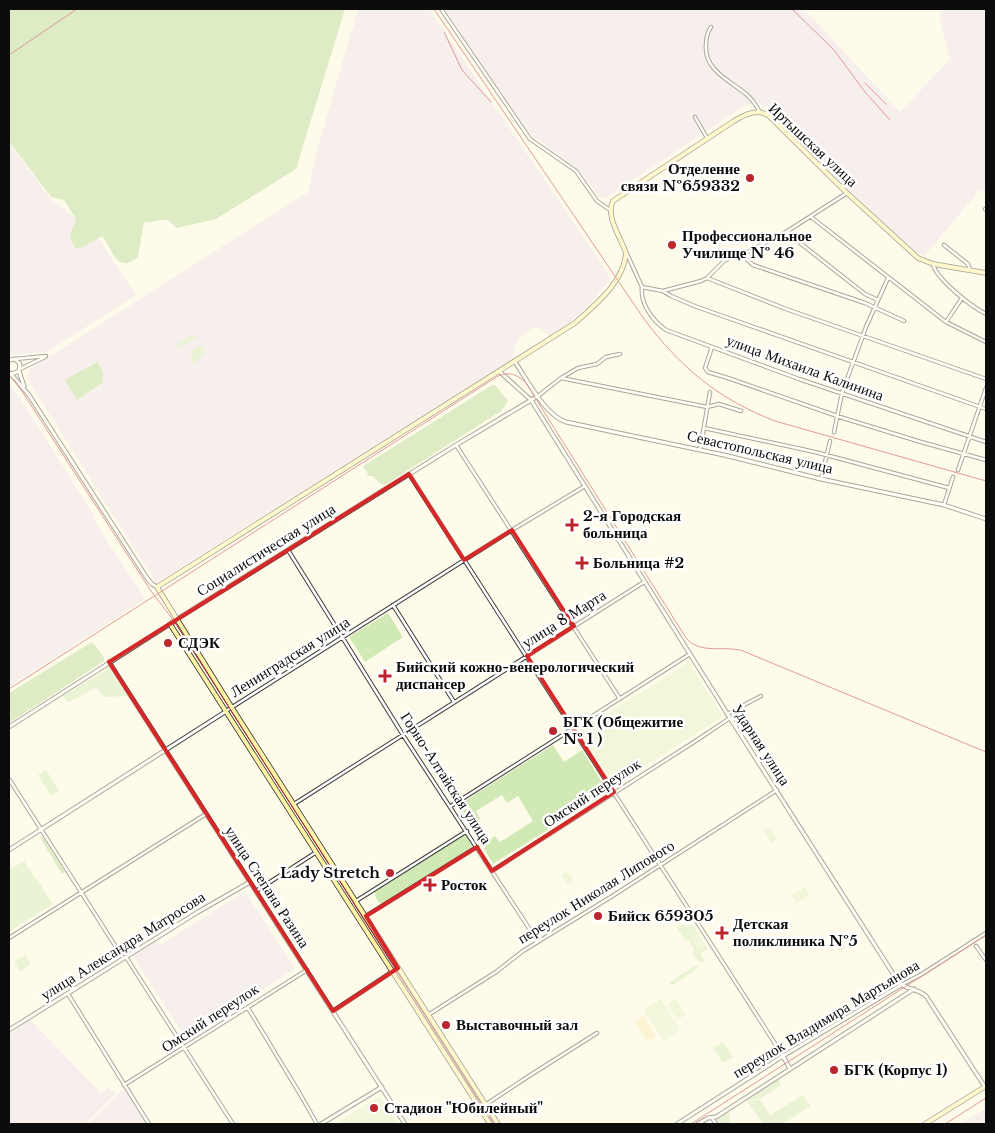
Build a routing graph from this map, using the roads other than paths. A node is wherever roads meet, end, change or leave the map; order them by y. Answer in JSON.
{"nodes":[{"id":1,"x":441,"y":9,"type":"edge"},
{"id":2,"x":711,"y":27,"type":"dead end"},
{"id":3,"x":760,"y":112,"type":"junction"},
{"id":4,"x":694,"y":117,"type":"dead end"},
{"id":5,"x":707,"y":138,"type":"junction"},
{"id":6,"x":847,"y":193,"type":"junction"},
{"id":7,"x":610,"y":210,"type":"junction"},
{"id":8,"x":811,"y":217,"type":"junction"},
{"id":9,"x":786,"y":232,"type":"junction"},
{"id":10,"x":944,"y":245,"type":"dead end"},
{"id":11,"x":626,"y":253,"type":"junction"},
{"id":12,"x":742,"y":255,"type":"junction"},
{"id":13,"x":933,"y":264,"type":"junction"},
{"id":14,"x":970,"y":270,"type":"junction"},
{"id":15,"x":986,"y":273,"type":"edge"},
{"id":16,"x":707,"y":278,"type":"junction"},
{"id":17,"x":888,"y":278,"type":"junction"},
{"id":18,"x":642,"y":287,"type":"junction"},
{"id":19,"x":663,"y":291,"type":"junction"},
{"id":20,"x":962,"y":298,"type":"junction"},
{"id":21,"x":878,"y":300,"type":"junction"},
{"id":22,"x":874,"y":308,"type":"junction"},
{"id":23,"x":986,"y":314,"type":"edge"},
{"id":24,"x":904,"y":321,"type":"dead end"},
{"id":25,"x":946,"y":322,"type":"junction"},
{"id":26,"x":864,"y":335,"type":"junction"},
{"id":27,"x":986,"y":342,"type":"edge"},
{"id":28,"x":712,"y":347,"type":"junction"},
{"id":29,"x":620,"y":354,"type":"dead end"},
{"id":30,"x":15,"y":359,"type":"junction"},
{"id":31,"x":9,"y":360,"type":"edge"},
{"id":32,"x":515,"y":362,"type":"junction"},
{"id":33,"x":853,"y":362,"type":"junction"},
{"id":34,"x":20,"y":370,"type":"junction"},
{"id":35,"x":500,"y":372,"type":"junction"},
{"id":36,"x":9,"y":373,"type":"edge"},
{"id":37,"x":560,"y":378,"type":"junction"},
{"id":38,"x":986,"y":379,"type":"edge"},
{"id":39,"x":24,"y":387,"type":"junction"},
{"id":40,"x":986,"y":388,"type":"edge"},
{"id":41,"x":710,"y":392,"type":"dead end"},
{"id":42,"x":842,"y":393,"type":"junction"},
{"id":43,"x":538,"y":396,"type":"junction"},
{"id":44,"x":531,"y":400,"type":"junction"},
{"id":45,"x":980,"y":406,"type":"junction"},
{"id":46,"x":707,"y":407,"type":"junction"},
{"id":47,"x":986,"y":409,"type":"edge"},
{"id":48,"x":741,"y":411,"type":"dead end"},
{"id":49,"x":837,"y":415,"type":"junction"},
{"id":50,"x":704,"y":428,"type":"junction"},
{"id":51,"x":834,"y":432,"type":"dead end"},
{"id":52,"x":969,"y":437,"type":"junction"},
{"id":53,"x":830,"y":441,"type":"dead end"},
{"id":54,"x":986,"y":442,"type":"edge"},
{"id":55,"x":456,"y":445,"type":"junction"},
{"id":56,"x":700,"y":450,"type":"junction"},
{"id":57,"x":963,"y":454,"type":"junction"},
{"id":58,"x":826,"y":456,"type":"junction"},
{"id":59,"x":986,"y":460,"type":"edge"},
{"id":60,"x":958,"y":470,"type":"dead end"},
{"id":61,"x":409,"y":474,"type":"junction"},
{"id":62,"x":953,"y":476,"type":"dead end"},
{"id":63,"x":821,"y":478,"type":"junction"},
{"id":64,"x":585,"y":486,"type":"junction"},
{"id":65,"x":949,"y":488,"type":"junction"},
{"id":66,"x":944,"y":505,"type":"junction"},
{"id":67,"x":986,"y":520,"type":"edge"},
{"id":68,"x":512,"y":530,"type":"junction"},
{"id":69,"x":288,"y":550,"type":"junction"},
{"id":70,"x":464,"y":560,"type":"junction"},
{"id":71,"x":644,"y":582,"type":"junction"},
{"id":72,"x":157,"y":587,"type":"junction"},
{"id":73,"x":393,"y":605,"type":"junction"},
{"id":74,"x":177,"y":619,"type":"junction"},
{"id":75,"x":170,"y":624,"type":"junction"},
{"id":76,"x":574,"y":626,"type":"junction"},
{"id":77,"x":342,"y":638,"type":"junction"},
{"id":78,"x":690,"y":654,"type":"junction"},
{"id":79,"x":527,"y":656,"type":"junction"},
{"id":80,"x":109,"y":662,"type":"junction"},
{"id":81,"x":761,"y":696,"type":"dead end"},
{"id":82,"x":620,"y":699,"type":"junction"},
{"id":83,"x":454,"y":702,"type":"junction"},
{"id":84,"x":232,"y":708,"type":"junction"},
{"id":85,"x":225,"y":712,"type":"junction"},
{"id":86,"x":728,"y":716,"type":"junction"},
{"id":87,"x":9,"y":727,"type":"edge"},
{"id":88,"x":573,"y":729,"type":"junction"},
{"id":89,"x":403,"y":735,"type":"junction"},
{"id":90,"x":164,"y":750,"type":"junction"},
{"id":91,"x":9,"y":778,"type":"edge"},
{"id":92,"x":777,"y":790,"type":"junction"},
{"id":93,"x":614,"y":792,"type":"junction"},
{"id":94,"x":294,"y":804,"type":"junction"},
{"id":95,"x":451,"y":806,"type":"junction"},
{"id":96,"x":287,"y":809,"type":"junction"},
{"id":97,"x":206,"y":814,"type":"junction"},
{"id":98,"x":41,"y":829,"type":"junction"},
{"id":99,"x":467,"y":831,"type":"junction"},
{"id":100,"x":477,"y":847,"type":"junction"},
{"id":101,"x":9,"y":850,"type":"edge"},
{"id":102,"x":315,"y":852,"type":"junction"},
{"id":103,"x":660,"y":865,"type":"junction"},
{"id":104,"x":492,"y":871,"type":"junction"},
{"id":105,"x":250,"y":882,"type":"junction"},
{"id":106,"x":256,"y":891,"type":"junction"},
{"id":107,"x":81,"y":892,"type":"junction"},
{"id":108,"x":356,"y":901,"type":"junction"},
{"id":109,"x":366,"y":916,"type":"junction"},
{"id":110,"x":986,"y":933,"type":"edge"},
{"id":111,"x":9,"y":938,"type":"edge"},
{"id":112,"x":538,"y":942,"type":"junction"},
{"id":113,"x":976,"y":946,"type":"dead end"},
{"id":114,"x":124,"y":958,"type":"junction"},
{"id":115,"x":986,"y":960,"type":"edge"},
{"id":116,"x":398,"y":968,"type":"junction"},
{"id":117,"x":307,"y":970,"type":"junction"},
{"id":118,"x":392,"y":972,"type":"junction"},
{"id":119,"x":901,"y":985,"type":"junction"},
{"id":120,"x":914,"y":988,"type":"junction"},
{"id":121,"x":68,"y":993,"type":"junction"},
{"id":122,"x":248,"y":1008,"type":"junction"},
{"id":123,"x":334,"y":1011,"type":"junction"},
{"id":124,"x":428,"y":1015,"type":"junction"},
{"id":125,"x":422,"y":1019,"type":"junction"},
{"id":126,"x":9,"y":1030,"type":"edge"},
{"id":127,"x":597,"y":1033,"type":"dead end"},
{"id":128,"x":184,"y":1047,"type":"junction"},
{"id":129,"x":783,"y":1056,"type":"junction"},
{"id":130,"x":790,"y":1069,"type":"junction"},
{"id":131,"x":124,"y":1085,"type":"junction"},
{"id":132,"x":986,"y":1087,"type":"edge"},
{"id":133,"x":382,"y":1088,"type":"junction"},
{"id":134,"x":486,"y":1105,"type":"junction"},
{"id":135,"x":712,"y":1118,"type":"junction"},
{"id":136,"x":148,"y":1124,"type":"edge"},
{"id":137,"x":233,"y":1124,"type":"edge"},
{"id":138,"x":317,"y":1124,"type":"edge"},
{"id":139,"x":321,"y":1124,"type":"edge"},
{"id":140,"x":405,"y":1124,"type":"edge"},
{"id":141,"x":490,"y":1124,"type":"edge"},
{"id":142,"x":498,"y":1124,"type":"edge"},
{"id":143,"x":677,"y":1124,"type":"edge"},
{"id":144,"x":698,"y":1124,"type":"edge"},
{"id":145,"x":716,"y":1124,"type":"edge"},
{"id":146,"x":925,"y":1124,"type":"edge"}],
"edges":[{"from":1,"to":7,"type":"street"},
{"from":2,"to":3,"type":"street","name":"Иртышская улица"},
{"from":3,"to":5,"type":"main road"},
{"from":3,"to":6,"type":"main road","name":"Иртышская улица"},
{"from":4,"to":5,"type":"street"},
{"from":5,"to":7,"type":"main road"},
{"from":6,"to":8,"type":"street"},
{"from":6,"to":13,"type":"main road","name":"Иртышская улица"},
{"from":7,"to":11,"type":"main road"},
{"from":8,"to":9,"type":"street"},
{"from":8,"to":17,"type":"street"},
{"from":9,"to":12,"type":"street"},
{"from":9,"to":21,"type":"street"},
{"from":10,"to":14,"type":"street"},
{"from":11,"to":18,"type":"street"},
{"from":11,"to":32,"type":"main road","name":"Социалистическая улица"},
{"from":12,"to":16,"type":"street"},
{"from":12,"to":22,"type":"street"},
{"from":13,"to":14,"type":"main road","name":"Иртышская улица"},
{"from":13,"to":20,"type":"street","name":"Иртышская улица"},
{"from":14,"to":15,"type":"main road","name":"Иртышская улица"},
{"from":16,"to":19,"type":"street"},
{"from":16,"to":26,"type":"street"},
{"from":17,"to":21,"type":"street"},
{"from":17,"to":25,"type":"street"},
{"from":18,"to":19,"type":"street"},
{"from":18,"to":28,"type":"street","name":"улица Михаила Калинина"},
{"from":19,"to":33,"type":"street"},
{"from":20,"to":23,"type":"street","name":"Иртышская улица"},
{"from":20,"to":25,"type":"street"},
{"from":21,"to":22,"type":"street"},
{"from":22,"to":24,"type":"street"},
{"from":22,"to":26,"type":"street"},
{"from":25,"to":27,"type":"street"},
{"from":26,"to":33,"type":"street"},
{"from":26,"to":38,"type":"street"},
{"from":28,"to":42,"type":"street","name":"улица Михаила Калинина"},
{"from":28,"to":49,"type":"street"},
{"from":29,"to":37,"type":"street"},
{"from":30,"to":31,"type":"street"},
{"from":30,"to":34,"type":"street"},
{"from":30,"to":34,"type":"street"},
{"from":32,"to":35,"type":"main road","name":"Социалистическая улица"},
{"from":32,"to":43,"type":"street","name":"Севастопольская улица"},
{"from":33,"to":42,"type":"street"},
{"from":33,"to":45,"type":"street"},
{"from":34,"to":36,"type":"street"},
{"from":34,"to":39,"type":"street"},
{"from":35,"to":44,"type":"street","name":"Ударная улица"},
{"from":35,"to":72,"type":"main road","name":"Социалистическая улица"},
{"from":36,"to":39,"type":"street"},
{"from":37,"to":43,"type":"street"},
{"from":37,"to":46,"type":"street"},
{"from":39,"to":72,"type":"street"},
{"from":40,"to":45,"type":"street"},
{"from":41,"to":46,"type":"street"},
{"from":42,"to":49,"type":"street"},
{"from":42,"to":52,"type":"street","name":"улица Михаила Калинина"},
{"from":43,"to":44,"type":"street","name":"Социалистическая улица"},
{"from":43,"to":56,"type":"street","name":"Севастопольская улица"},
{"from":44,"to":55,"type":"street","name":"Социалистическая улица"},
{"from":44,"to":64,"type":"street","name":"Ударная улица"},
{"from":45,"to":47,"type":"street"},
{"from":45,"to":52,"type":"street"},
{"from":46,"to":48,"type":"street"},
{"from":46,"to":50,"type":"street"},
{"from":49,"to":51,"type":"street"},
{"from":49,"to":57,"type":"street"},
{"from":50,"to":56,"type":"street"},
{"from":50,"to":58,"type":"street"},
{"from":52,"to":54,"type":"street","name":"улица Михаила Калинина"},
{"from":52,"to":57,"type":"street"},
{"from":53,"to":58,"type":"street"},
{"from":55,"to":61,"type":"street","name":"Социалистическая улица"},
{"from":55,"to":68,"type":"street"},
{"from":56,"to":63,"type":"street","name":"Севастопольская улица"},
{"from":57,"to":59,"type":"street"},
{"from":57,"to":60,"type":"street"},
{"from":58,"to":63,"type":"street"},
{"from":58,"to":65,"type":"street"},
{"from":61,"to":69,"type":"street","name":"Социалистическая улица"},
{"from":61,"to":70,"type":"street"},
{"from":62,"to":65,"type":"street"},
{"from":63,"to":66,"type":"street","name":"Севастопольская улица"},
{"from":64,"to":68,"type":"street","name":"Ленинградская улица"},
{"from":64,"to":71,"type":"street","name":"Ударная улица"},
{"from":65,"to":66,"type":"street"},
{"from":66,"to":67,"type":"street","name":"Севастопольская улица"},
{"from":68,"to":70,"type":"street","name":"Ленинградская улица"},
{"from":68,"to":76,"type":"street"},
{"from":69,"to":74,"type":"street","name":"Социалистическая улица"},
{"from":69,"to":77,"type":"street","name":"Горно-Алтайская улица"},
{"from":70,"to":73,"type":"street","name":"Ленинградская улица"},
{"from":70,"to":79,"type":"street"},
{"from":71,"to":76,"type":"street","name":"улица 8 Марта"},
{"from":71,"to":78,"type":"street","name":"Ударная улица"},
{"from":72,"to":74,"type":"main road"},
{"from":73,"to":77,"type":"street","name":"Ленинградская улица"},
{"from":73,"to":83,"type":"street"},
{"from":74,"to":75,"type":"main road","name":"Социалистическая улица"},
{"from":74,"to":84,"type":"main road"},
{"from":75,"to":80,"type":"street","name":"Социалистическая улица"},
{"from":75,"to":85,"type":"main road"},
{"from":76,"to":79,"type":"street","name":"улица 8 Марта"},
{"from":76,"to":82,"type":"street"},
{"from":77,"to":84,"type":"street","name":"Ленинградская улица"},
{"from":77,"to":89,"type":"street","name":"Горно-Алтайская улица"},
{"from":78,"to":82,"type":"street"},
{"from":78,"to":86,"type":"street","name":"Ударная улица"},
{"from":79,"to":83,"type":"street","name":"улица 8 Марта"},
{"from":79,"to":88,"type":"street"},
{"from":80,"to":87,"type":"street","name":"Социалистическая улица"},
{"from":80,"to":90,"type":"street","name":"улица Степана Разина"},
{"from":81,"to":86,"type":"street","name":"Омский переулок"},
{"from":82,"to":88,"type":"street"},
{"from":83,"to":89,"type":"street","name":"улица 8 Марта"},
{"from":84,"to":85,"type":"street","name":"Ленинградская улица"},
{"from":84,"to":94,"type":"main road"},
{"from":85,"to":90,"type":"street","name":"Ленинградская улица"},
{"from":85,"to":96,"type":"main road"},
{"from":86,"to":92,"type":"street","name":"Ударная улица"},
{"from":86,"to":93,"type":"street","name":"Омский переулок"},
{"from":88,"to":93,"type":"street"},
{"from":88,"to":95,"type":"street"},
{"from":89,"to":94,"type":"street","name":"улица 8 Марта"},
{"from":89,"to":95,"type":"street","name":"Горно-Алтайская улица"},
{"from":90,"to":97,"type":"street","name":"улица Степана Разина"},
{"from":90,"to":98,"type":"street","name":"Ленинградская улица"},
{"from":91,"to":98,"type":"street"},
{"from":92,"to":103,"type":"street","name":"переулок Николая Липового"},
{"from":92,"to":119,"type":"street","name":"Ударная улица"},
{"from":93,"to":103,"type":"street"},
{"from":93,"to":104,"type":"street","name":"Омский переулок"},
{"from":94,"to":96,"type":"main road"},
{"from":94,"to":108,"type":"main road"},
{"from":95,"to":99,"type":"street","name":"Горно-Алтайская улица"},
{"from":96,"to":102,"type":"main road"},
{"from":97,"to":105,"type":"street","name":"улица Степана Разина"},
{"from":97,"to":107,"type":"street"},
{"from":98,"to":101,"type":"street","name":"Ленинградская улица"},
{"from":98,"to":107,"type":"street"},
{"from":99,"to":100,"type":"street","name":"Горно-Алтайская улица"},
{"from":99,"to":108,"type":"street"},
{"from":100,"to":104,"type":"street","name":"Горно-Алтайская улица"},
{"from":100,"to":109,"type":"street"},
{"from":102,"to":106,"type":"street"},
{"from":102,"to":118,"type":"main road"},
{"from":103,"to":112,"type":"street","name":"переулок Николая Липового"},
{"from":103,"to":129,"type":"street"},
{"from":104,"to":112,"type":"street","name":"Горно-Алтайская улица"},
{"from":105,"to":106,"type":"street","name":"улица Степана Разина"},
{"from":105,"to":114,"type":"street","name":"улица Александра Матросова"},
{"from":106,"to":117,"type":"street","name":"улица Степана Разина"},
{"from":107,"to":111,"type":"street"},
{"from":107,"to":114,"type":"street"},
{"from":108,"to":109,"type":"main road"},
{"from":109,"to":116,"type":"main road"},
{"from":110,"to":119,"type":"street","name":"переулок Владимира Мартьянова"},
{"from":112,"to":124,"type":"street","name":"переулок Николая Липового"},
{"from":113,"to":115,"type":"street"},
{"from":114,"to":121,"type":"street","name":"улица Александра Матросова"},
{"from":114,"to":128,"type":"street"},
{"from":116,"to":118,"type":"street"},
{"from":116,"to":124,"type":"main road"},
{"from":117,"to":122,"type":"street","name":"Омский переулок"},
{"from":117,"to":123,"type":"street","name":"улица Степана Разина"},
{"from":118,"to":123,"type":"street"},
{"from":118,"to":125,"type":"main road"},
{"from":119,"to":120,"type":"street"},
{"from":119,"to":129,"type":"street","name":"переулок Владимира Мартьянова"},
{"from":120,"to":130,"type":"street"},
{"from":120,"to":132,"type":"street"},
{"from":121,"to":126,"type":"street","name":"улица Александра Матросова"},
{"from":121,"to":131,"type":"street"},
{"from":122,"to":128,"type":"street","name":"Омский переулок"},
{"from":122,"to":138,"type":"street"},
{"from":123,"to":133,"type":"street","name":"улица Степана Разина"},
{"from":124,"to":125,"type":"main road"},
{"from":124,"to":134,"type":"main road"},
{"from":125,"to":141,"type":"main road"},
{"from":127,"to":134,"type":"street"},
{"from":128,"to":131,"type":"street","name":"Омский переулок"},
{"from":128,"to":137,"type":"street"},
{"from":129,"to":130,"type":"street"},
{"from":129,"to":143,"type":"street","name":"переулок Владимира Мартьянова"},
{"from":130,"to":135,"type":"street"},
{"from":131,"to":136,"type":"street"},
{"from":132,"to":146,"type":"main road"},
{"from":133,"to":139,"type":"street"},
{"from":133,"to":140,"type":"street","name":"улица Степана Разина"},
{"from":134,"to":142,"type":"main road"},
{"from":135,"to":144,"type":"street"},
{"from":135,"to":145,"type":"street"}]}
